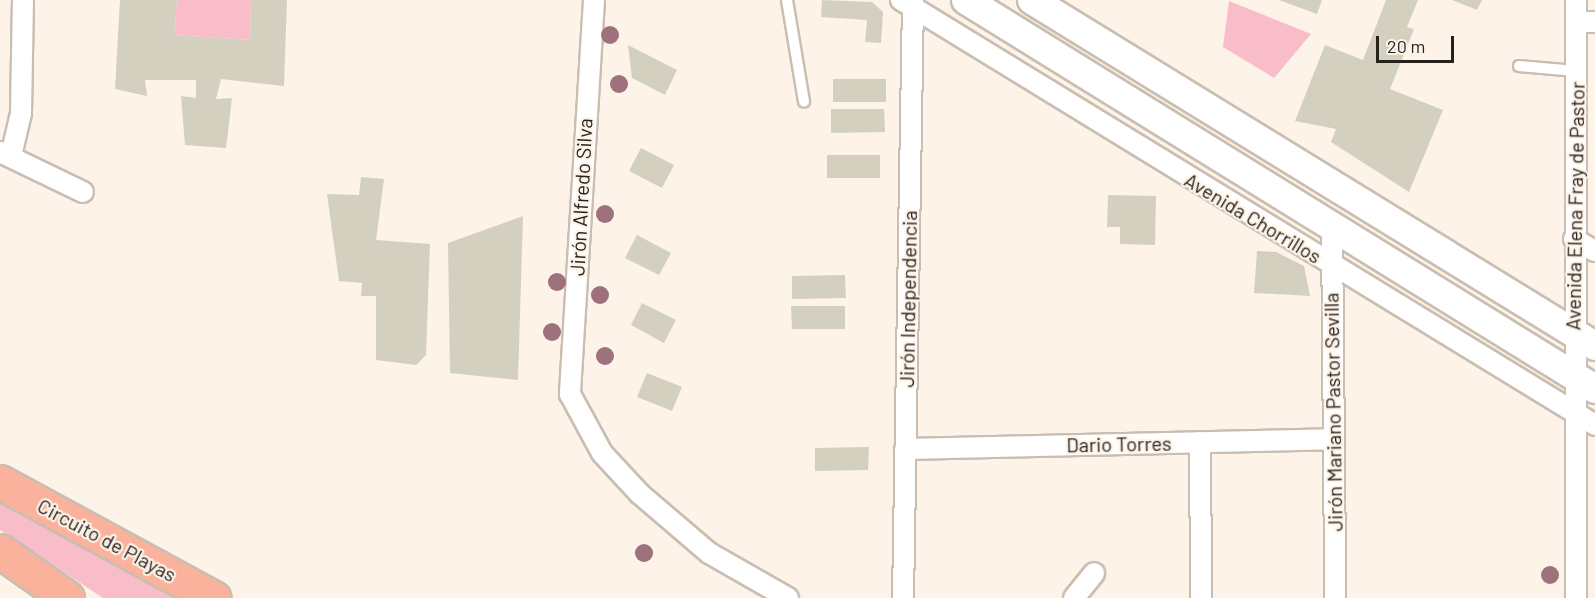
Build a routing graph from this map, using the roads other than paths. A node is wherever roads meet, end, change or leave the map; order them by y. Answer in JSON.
{"nodes":[{"id":1,"x":23,"y":0,"type":"edge"},
{"id":2,"x":594,"y":0,"type":"edge"},
{"id":3,"x":787,"y":0,"type":"edge"},
{"id":4,"x":966,"y":0,"type":"edge"},
{"id":5,"x":1032,"y":0,"type":"edge"},
{"id":6,"x":1576,"y":0,"type":"edge"},
{"id":7,"x":909,"y":3,"type":"edge"},
{"id":8,"x":1585,"y":22,"type":"edge"},
{"id":9,"x":1137,"y":64,"type":"junction"},
{"id":10,"x":1519,"y":66,"type":"dead end"},
{"id":11,"x":1576,"y":70,"type":"junction"},
{"id":12,"x":1118,"y":94,"type":"junction"},
{"id":13,"x":804,"y":102,"type":"dead end"},
{"id":14,"x":1255,"y":135,"type":"junction"},
{"id":15,"x":5,"y":154,"type":"edge"},
{"id":16,"x":1236,"y":167,"type":"junction"},
{"id":17,"x":83,"y":192,"type":"dead end"},
{"id":18,"x":1332,"y":226,"type":"junction"},
{"id":19,"x":1574,"y":238,"type":"junction"},
{"id":20,"x":1425,"y":241,"type":"junction"},
{"id":21,"x":1595,"y":250,"type":"edge"},
{"id":22,"x":1331,"y":266,"type":"junction"},
{"id":23,"x":1406,"y":272,"type":"junction"},
{"id":24,"x":1584,"y":340,"type":"edge"},
{"id":25,"x":1584,"y":382,"type":"edge"},
{"id":26,"x":1574,"y":412,"type":"junction"},
{"id":27,"x":1595,"y":425,"type":"edge"},
{"id":28,"x":1333,"y":439,"type":"junction"},
{"id":29,"x":1200,"y":442,"type":"junction"},
{"id":30,"x":905,"y":449,"type":"junction"},
{"id":31,"x":0,"y":482,"type":"edge"},
{"id":32,"x":0,"y":551,"type":"edge"},
{"id":33,"x":1094,"y":573,"type":"dead end"},
{"id":34,"x":67,"y":598,"type":"edge"},
{"id":35,"x":214,"y":598,"type":"edge"},
{"id":36,"x":788,"y":598,"type":"edge"},
{"id":37,"x":903,"y":598,"type":"edge"},
{"id":38,"x":1074,"y":598,"type":"edge"},
{"id":39,"x":1201,"y":598,"type":"edge"},
{"id":40,"x":1335,"y":598,"type":"edge"},
{"id":41,"x":1576,"y":598,"type":"edge"}],
"edges":[{"from":1,"to":15,"type":"street"},
{"from":2,"to":36,"type":"street","name":"Jirón Alfredo Silva"},
{"from":3,"to":13,"type":"lane"},
{"from":4,"to":12,"type":"main road","name":"Avenida Chorrillos"},
{"from":5,"to":9,"type":"main road"},
{"from":6,"to":8,"type":"street","name":"Avenida Elena Fray de Pastor"},
{"from":7,"to":22,"type":"street","name":"Avenida Chorrillos"},
{"from":7,"to":30,"type":"street","name":"Jirón Independencia"},
{"from":8,"to":11,"type":"street","name":"Avenida Elena Fray de Pastor"},
{"from":9,"to":12,"type":"main road"},
{"from":9,"to":14,"type":"main road"},
{"from":10,"to":11,"type":"lane"},
{"from":11,"to":19,"type":"street","name":"Avenida Elena Fray de Pastor"},
{"from":12,"to":16,"type":"main road","name":"Avenida Chorrillos"},
{"from":14,"to":16,"type":"main road"},
{"from":14,"to":20,"type":"main road"},
{"from":15,"to":17,"type":"street"},
{"from":16,"to":18,"type":"main road","name":"Avenida Chorrillos"},
{"from":18,"to":22,"type":"street","name":"Jirón Mariano Pastor Sevilla"},
{"from":18,"to":23,"type":"main road","name":"Avenida Chorrillos"},
{"from":19,"to":21,"type":"street"},
{"from":19,"to":24,"type":"street","name":"Avenida Elena Fray de Pastor"},
{"from":20,"to":23,"type":"main road"},
{"from":20,"to":24,"type":"main road"},
{"from":22,"to":26,"type":"street","name":"Avenida Chorrillos"},
{"from":22,"to":28,"type":"street","name":"Jirón Mariano Pastor Sevilla"},
{"from":23,"to":25,"type":"main road","name":"Avenida Chorrillos"},
{"from":24,"to":25,"type":"street","name":"Avenida Elena Fray de Pastor"},
{"from":25,"to":26,"type":"street","name":"Avenida Elena Fray de Pastor"},
{"from":26,"to":27,"type":"street","name":"Avenida Chorrillos"},
{"from":26,"to":41,"type":"street","name":"Avenida Elena Fray de Pastor"},
{"from":28,"to":29,"type":"street","name":"Dario Torres"},
{"from":28,"to":40,"type":"street","name":"Jirón Mariano Pastor Sevilla"},
{"from":29,"to":30,"type":"street","name":"Dario Torres"},
{"from":29,"to":39,"type":"street"},
{"from":30,"to":37,"type":"street","name":"Jirón Independencia"},
{"from":31,"to":35,"type":"highway","name":"Circuito de Playas"},
{"from":32,"to":34,"type":"highway"},
{"from":33,"to":38,"type":"street"}]}
